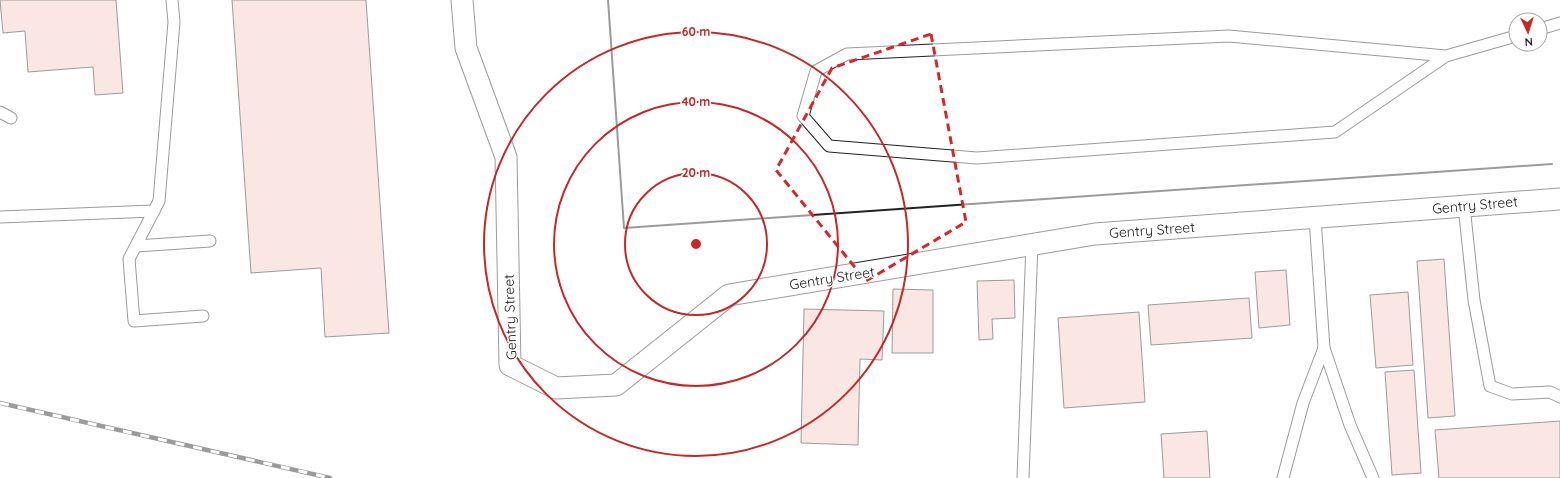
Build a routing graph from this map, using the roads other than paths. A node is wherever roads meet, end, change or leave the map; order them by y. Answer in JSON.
{"nodes":[{"id":1,"x":172,"y":0,"type":"edge"},
{"id":2,"x":462,"y":0,"type":"edge"},
{"id":3,"x":1560,"y":23,"type":"edge"},
{"id":4,"x":1548,"y":27,"type":"edge"},
{"id":5,"x":1508,"y":38,"type":"edge"},
{"id":6,"x":1446,"y":56,"type":"junction"},
{"id":7,"x":0,"y":112,"type":"edge"},
{"id":8,"x":11,"y":118,"type":"dead end"},
{"id":9,"x":1560,"y":198,"type":"edge"},
{"id":10,"x":1464,"y":206,"type":"junction"},
{"id":11,"x":154,"y":211,"type":"junction"},
{"id":12,"x":0,"y":217,"type":"edge"},
{"id":13,"x":1315,"y":218,"type":"junction"},
{"id":14,"x":210,"y":241,"type":"dead end"},
{"id":15,"x":1032,"y":244,"type":"junction"},
{"id":16,"x":136,"y":246,"type":"junction"},
{"id":17,"x":203,"y":316,"type":"dead end"},
{"id":18,"x":1324,"y":348,"type":"junction"},
{"id":19,"x":1560,"y":397,"type":"edge"},
{"id":20,"x":1023,"y":478,"type":"edge"},
{"id":21,"x":1283,"y":478,"type":"edge"},
{"id":22,"x":1373,"y":478,"type":"edge"}],
"edges":[{"from":1,"to":11,"type":"lane"},
{"from":2,"to":15,"type":"street","name":"Gentry Street"},
{"from":3,"to":4,"type":"lane"},
{"from":5,"to":6,"type":"lane"},
{"from":6,"to":6,"type":"lane"},
{"from":7,"to":8,"type":"lane"},
{"from":9,"to":10,"type":"street","name":"Gentry Street"},
{"from":10,"to":13,"type":"street","name":"Gentry Street"},
{"from":10,"to":19,"type":"lane"},
{"from":11,"to":12,"type":"lane"},
{"from":11,"to":16,"type":"lane"},
{"from":13,"to":15,"type":"street","name":"Gentry Street"},
{"from":13,"to":18,"type":"lane"},
{"from":14,"to":16,"type":"lane"},
{"from":15,"to":20,"type":"lane"},
{"from":16,"to":17,"type":"lane"},
{"from":18,"to":21,"type":"lane"},
{"from":18,"to":22,"type":"lane"}]}
